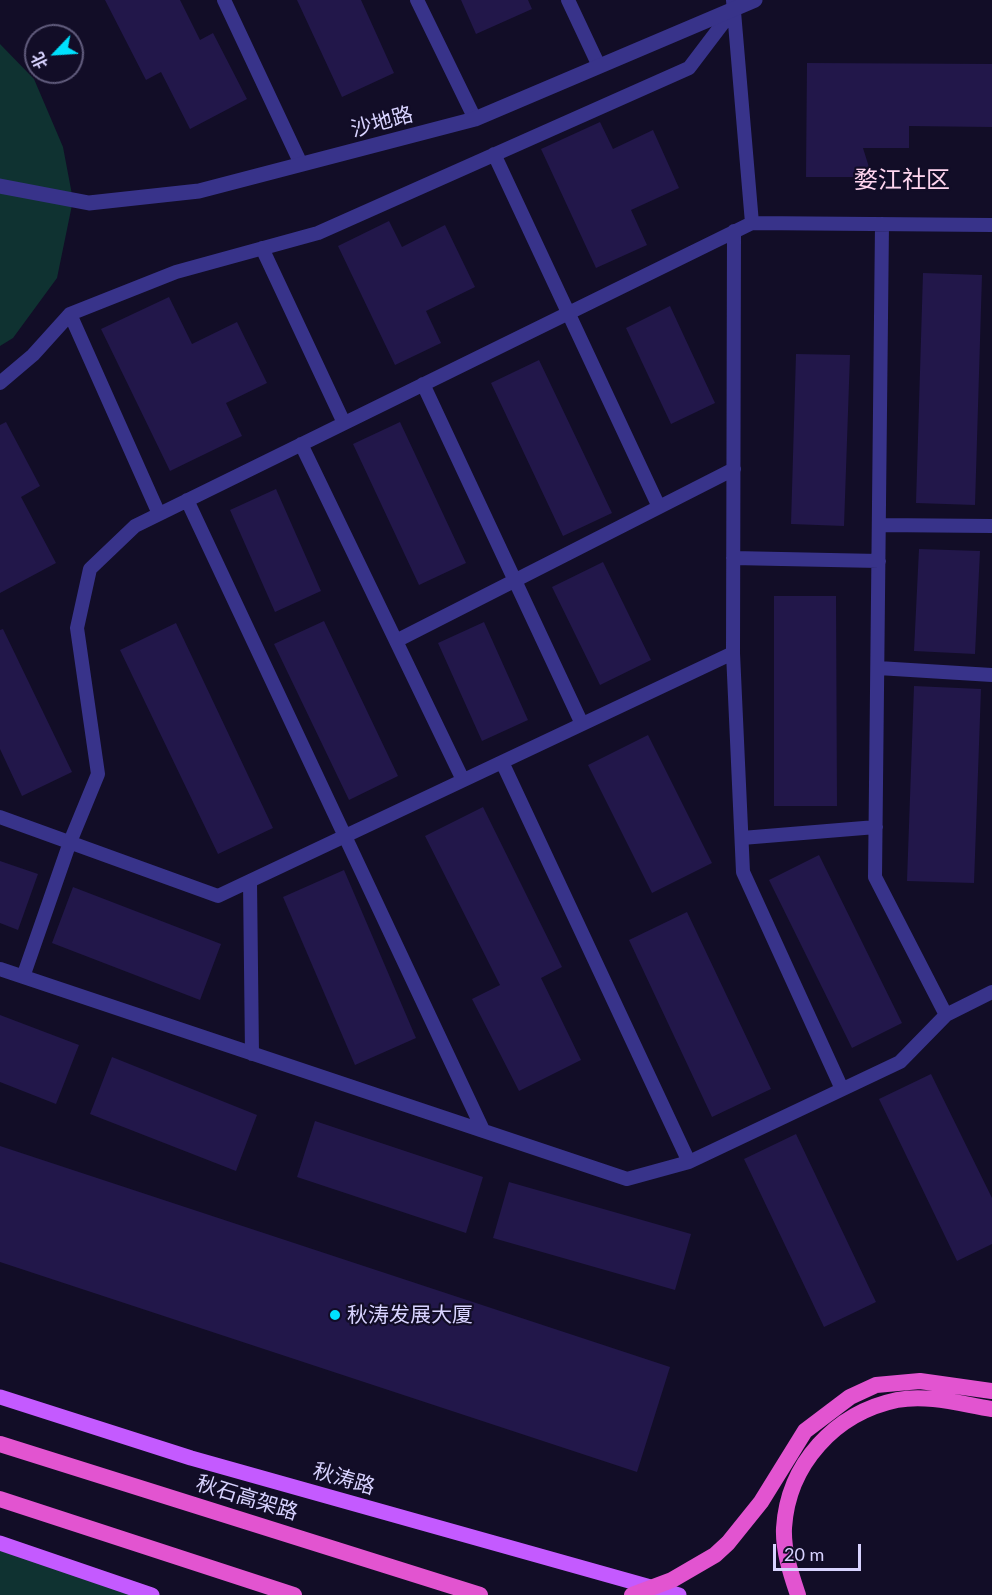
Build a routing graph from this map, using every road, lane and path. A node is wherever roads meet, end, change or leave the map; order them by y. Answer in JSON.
{"nodes":[{"id":1,"x":224,"y":0,"type":"edge"},
{"id":2,"x":417,"y":0,"type":"edge"},
{"id":3,"x":568,"y":0,"type":"edge"},
{"id":4,"x":755,"y":0,"type":"edge"},
{"id":5,"x":733,"y":5,"type":"edge"},
{"id":6,"x":599,"y":66,"type":"junction"},
{"id":7,"x":475,"y":119,"type":"junction"},
{"id":8,"x":494,"y":154,"type":"junction"},
{"id":9,"x":301,"y":165,"type":"junction"},
{"id":10,"x":0,"y":186,"type":"edge"},
{"id":11,"x":752,"y":223,"type":"junction"},
{"id":12,"x":882,"y":224,"type":"junction"},
{"id":13,"x":992,"y":225,"type":"edge"},
{"id":14,"x":735,"y":231,"type":"junction"},
{"id":15,"x":262,"y":248,"type":"junction"},
{"id":16,"x":568,"y":313,"type":"junction"},
{"id":17,"x":70,"y":314,"type":"junction"},
{"id":18,"x":0,"y":383,"type":"edge"},
{"id":19,"x":423,"y":384,"type":"junction"},
{"id":20,"x":344,"y":423,"type":"junction"},
{"id":21,"x":301,"y":444,"type":"junction"},
{"id":22,"x":734,"y":469,"type":"junction"},
{"id":23,"x":187,"y":500,"type":"junction"},
{"id":24,"x":659,"y":507,"type":"junction"},
{"id":25,"x":159,"y":514,"type":"junction"},
{"id":26,"x":879,"y":525,"type":"junction"},
{"id":27,"x":992,"y":526,"type":"edge"},
{"id":28,"x":733,"y":558,"type":"junction"},
{"id":29,"x":879,"y":561,"type":"junction"},
{"id":30,"x":515,"y":581,"type":"junction"},
{"id":31,"x":396,"y":641,"type":"junction"},
{"id":32,"x":733,"y":653,"type":"junction"},
{"id":33,"x":878,"y":668,"type":"junction"},
{"id":34,"x":992,"y":675,"type":"edge"},
{"id":35,"x":582,"y":724,"type":"junction"},
{"id":36,"x":502,"y":762,"type":"junction"},
{"id":37,"x":463,"y":780,"type":"junction"},
{"id":38,"x":0,"y":817,"type":"edge"},
{"id":39,"x":876,"y":827,"type":"junction"},
{"id":40,"x":344,"y":836,"type":"junction"},
{"id":41,"x":742,"y":838,"type":"junction"},
{"id":42,"x":70,"y":842,"type":"junction"},
{"id":43,"x":250,"y":881,"type":"junction"},
{"id":44,"x":0,"y":969,"type":"edge"},
{"id":45,"x":23,"y":977,"type":"junction"},
{"id":46,"x":992,"y":992,"type":"edge"},
{"id":47,"x":946,"y":1015,"type":"junction"},
{"id":48,"x":252,"y":1054,"type":"junction"},
{"id":49,"x":842,"y":1089,"type":"junction"},
{"id":50,"x":483,"y":1130,"type":"junction"},
{"id":51,"x":689,"y":1162,"type":"junction"},
{"id":52,"x":992,"y":1391,"type":"edge"},
{"id":53,"x":0,"y":1397,"type":"edge"},
{"id":54,"x":992,"y":1409,"type":"edge"},
{"id":55,"x":0,"y":1444,"type":"edge"},
{"id":56,"x":0,"y":1498,"type":"edge"},
{"id":57,"x":0,"y":1543,"type":"edge"},
{"id":58,"x":152,"y":1595,"type":"edge"},
{"id":59,"x":294,"y":1595,"type":"edge"},
{"id":60,"x":480,"y":1595,"type":"edge"},
{"id":61,"x":632,"y":1595,"type":"edge"},
{"id":62,"x":679,"y":1595,"type":"edge"},
{"id":63,"x":798,"y":1595,"type":"edge"}],
"edges":[{"from":1,"to":9,"type":"lane"},
{"from":2,"to":7,"type":"lane"},
{"from":3,"to":6,"type":"lane"},
{"from":4,"to":5,"type":"street","name":"沙地路"},
{"from":5,"to":6,"type":"street","name":"沙地路"},
{"from":5,"to":8,"type":"lane"},
{"from":5,"to":11,"type":"lane"},
{"from":6,"to":7,"type":"street","name":"沙地路"},
{"from":7,"to":9,"type":"street","name":"沙地路"},
{"from":8,"to":15,"type":"lane"},
{"from":8,"to":16,"type":"lane"},
{"from":9,"to":10,"type":"street","name":"沙地路"},
{"from":11,"to":12,"type":"lane"},
{"from":11,"to":14,"type":"lane"},
{"from":12,"to":13,"type":"lane"},
{"from":12,"to":26,"type":"lane"},
{"from":14,"to":16,"type":"lane"},
{"from":14,"to":22,"type":"lane"},
{"from":15,"to":17,"type":"lane"},
{"from":15,"to":20,"type":"lane"},
{"from":16,"to":19,"type":"lane"},
{"from":16,"to":24,"type":"lane"},
{"from":17,"to":18,"type":"lane"},
{"from":17,"to":25,"type":"lane"},
{"from":19,"to":20,"type":"lane"},
{"from":19,"to":30,"type":"lane"},
{"from":20,"to":21,"type":"lane"},
{"from":21,"to":23,"type":"lane"},
{"from":21,"to":31,"type":"lane"},
{"from":22,"to":24,"type":"lane"},
{"from":22,"to":28,"type":"lane"},
{"from":23,"to":25,"type":"lane"},
{"from":23,"to":40,"type":"lane"},
{"from":24,"to":30,"type":"lane"},
{"from":25,"to":42,"type":"lane"},
{"from":26,"to":27,"type":"lane"},
{"from":26,"to":29,"type":"lane"},
{"from":28,"to":29,"type":"lane"},
{"from":28,"to":32,"type":"lane"},
{"from":29,"to":33,"type":"lane"},
{"from":30,"to":31,"type":"lane"},
{"from":30,"to":35,"type":"lane"},
{"from":31,"to":37,"type":"lane"},
{"from":32,"to":35,"type":"lane"},
{"from":32,"to":41,"type":"lane"},
{"from":33,"to":34,"type":"lane"},
{"from":33,"to":39,"type":"lane"},
{"from":35,"to":36,"type":"lane"},
{"from":36,"to":37,"type":"lane"},
{"from":36,"to":51,"type":"lane"},
{"from":37,"to":40,"type":"lane"},
{"from":38,"to":42,"type":"lane"},
{"from":39,"to":41,"type":"lane"},
{"from":39,"to":47,"type":"lane"},
{"from":40,"to":43,"type":"lane"},
{"from":40,"to":50,"type":"lane"},
{"from":41,"to":49,"type":"lane"},
{"from":42,"to":43,"type":"lane"},
{"from":42,"to":45,"type":"lane"},
{"from":43,"to":48,"type":"lane"},
{"from":44,"to":45,"type":"lane"},
{"from":45,"to":48,"type":"lane"},
{"from":46,"to":47,"type":"lane"},
{"from":47,"to":49,"type":"lane"},
{"from":48,"to":50,"type":"lane"},
{"from":49,"to":51,"type":"lane"},
{"from":50,"to":51,"type":"lane"},
{"from":52,"to":61,"type":"highway"},
{"from":53,"to":62,"type":"main road","name":"秋涛路"},
{"from":54,"to":63,"type":"highway"},
{"from":55,"to":60,"type":"highway","name":"秋石高架路"},
{"from":56,"to":59,"type":"highway"},
{"from":57,"to":58,"type":"main road"}]}
